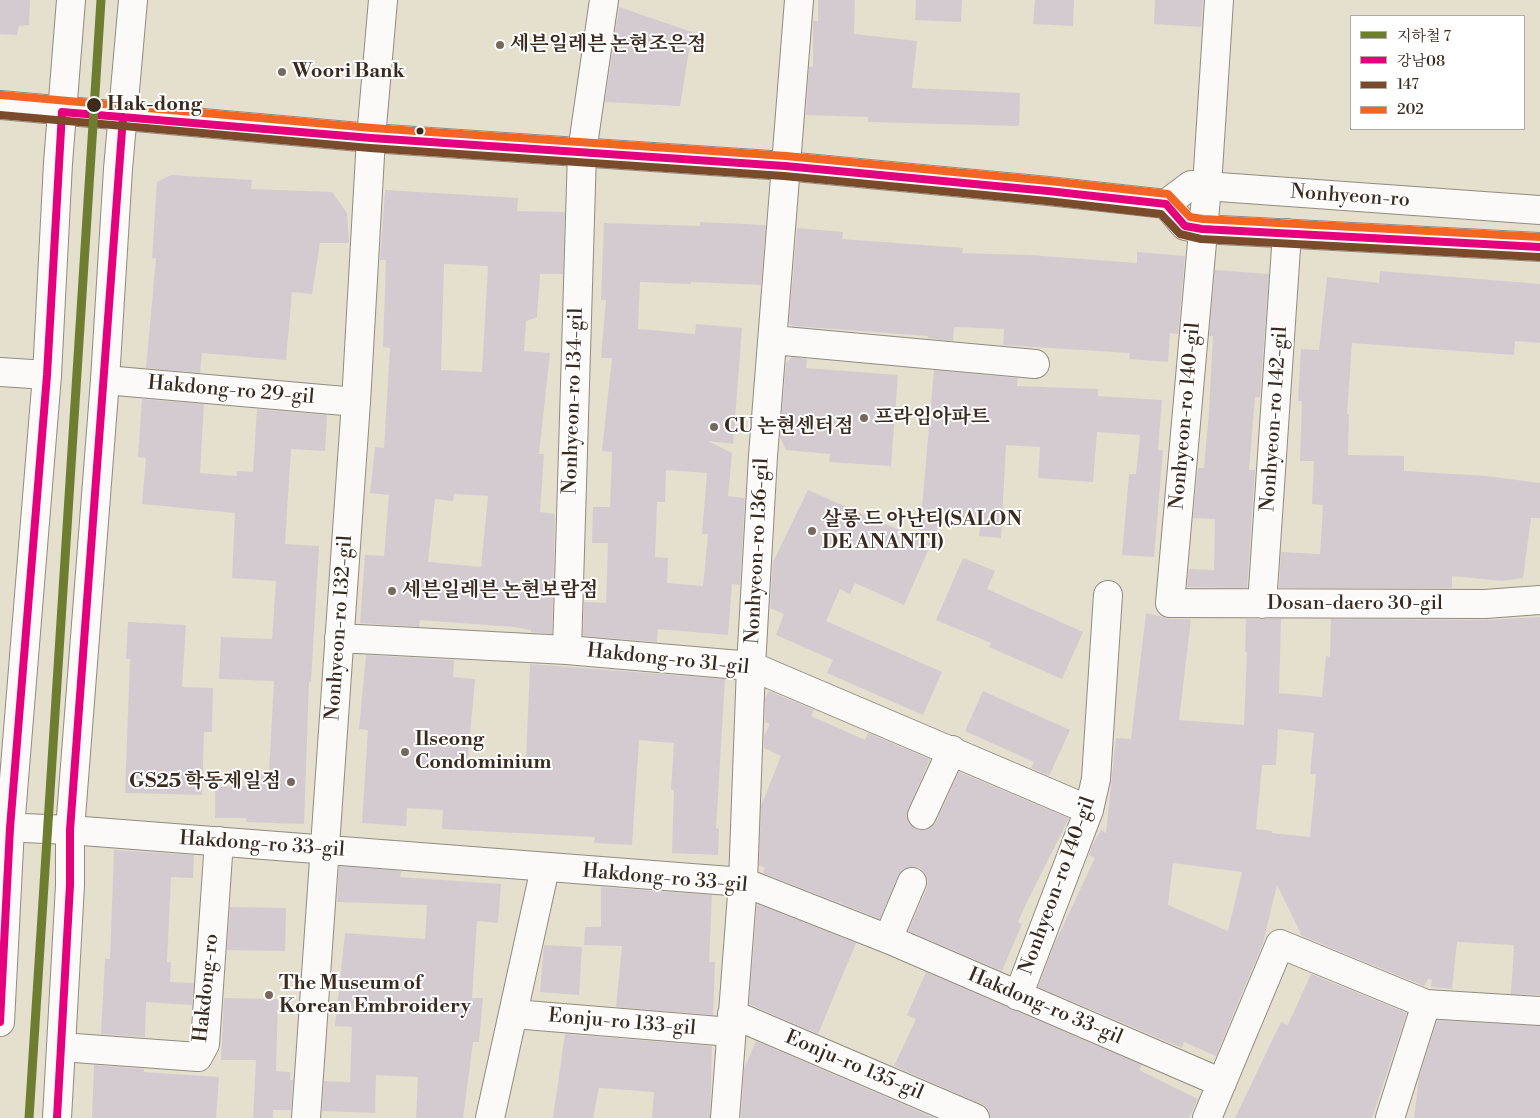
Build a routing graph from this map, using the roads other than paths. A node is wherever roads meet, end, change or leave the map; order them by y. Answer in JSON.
{"nodes":[{"id":1,"x":71,"y":0,"type":"edge"},
{"id":2,"x":134,"y":0,"type":"edge"},
{"id":3,"x":383,"y":0,"type":"edge"},
{"id":4,"x":604,"y":0,"type":"edge"},
{"id":5,"x":800,"y":0,"type":"edge"},
{"id":6,"x":1220,"y":0,"type":"edge"},
{"id":7,"x":0,"y":105,"type":"edge"},
{"id":8,"x":62,"y":112,"type":"junction"},
{"id":9,"x":123,"y":118,"type":"junction"},
{"id":10,"x":371,"y":138,"type":"junction"},
{"id":11,"x":582,"y":152,"type":"junction"},
{"id":12,"x":785,"y":166,"type":"junction"},
{"id":13,"x":1207,"y":186,"type":"junction"},
{"id":14,"x":1166,"y":204,"type":"junction"},
{"id":15,"x":1540,"y":210,"type":"edge"},
{"id":16,"x":1202,"y":229,"type":"junction"},
{"id":17,"x":1287,"y":233,"type":"junction"},
{"id":18,"x":1540,"y":247,"type":"edge"},
{"id":19,"x":773,"y":340,"type":"junction"},
{"id":20,"x":1035,"y":364,"type":"dead end"},
{"id":21,"x":0,"y":372,"type":"edge"},
{"id":22,"x":47,"y":375,"type":"junction"},
{"id":23,"x":105,"y":380,"type":"junction"},
{"id":24,"x":356,"y":402,"type":"junction"},
{"id":25,"x":1108,"y":596,"type":"dead end"},
{"id":26,"x":1540,"y":600,"type":"edge"},
{"id":27,"x":1170,"y":603,"type":"joint"},
{"id":28,"x":1262,"y":604,"type":"junction"},
{"id":29,"x":339,"y":638,"type":"junction"},
{"id":30,"x":567,"y":650,"type":"junction"},
{"id":31,"x":751,"y":666,"type":"junction"},
{"id":32,"x":952,"y":750,"type":"junction"},
{"id":33,"x":1089,"y":810,"type":"junction"},
{"id":34,"x":922,"y":815,"type":"dead end"},
{"id":35,"x":5,"y":827,"type":"edge"},
{"id":36,"x":70,"y":830,"type":"junction"},
{"id":37,"x":219,"y":841,"type":"junction"},
{"id":38,"x":324,"y":849,"type":"junction"},
{"id":39,"x":545,"y":868,"type":"junction"},
{"id":40,"x":743,"y":882,"type":"junction"},
{"id":41,"x":912,"y":882,"type":"dead end"},
{"id":42,"x":888,"y":939,"type":"junction"},
{"id":43,"x":1018,"y":996,"type":"junction"},
{"id":44,"x":1426,"y":1004,"type":"junction"},
{"id":45,"x":1540,"y":1011,"type":"edge"},
{"id":46,"x":514,"y":1014,"type":"junction"},
{"id":47,"x":0,"y":1022,"type":"edge"},
{"id":48,"x":732,"y":1023,"type":"junction"},
{"id":49,"x":61,"y":1047,"type":"junction"},
{"id":50,"x":1222,"y":1084,"type":"junction"},
{"id":51,"x":58,"y":1118,"type":"edge"},
{"id":52,"x":306,"y":1118,"type":"edge"},
{"id":53,"x":490,"y":1118,"type":"edge"},
{"id":54,"x":725,"y":1118,"type":"edge"},
{"id":55,"x":975,"y":1118,"type":"edge"},
{"id":56,"x":1207,"y":1118,"type":"edge"},
{"id":57,"x":1390,"y":1118,"type":"edge"}],
"edges":[{"from":1,"to":8,"type":"street"},
{"from":2,"to":9,"type":"street"},
{"from":3,"to":10,"type":"street","name":"Nonhyeon-ro 132-gil"},
{"from":4,"to":11,"type":"street","name":"Nonhyeon-ro 134-gil"},
{"from":5,"to":12,"type":"street","name":"Nonhyeon-ro 136-gil"},
{"from":6,"to":13,"type":"street","name":"Nonhyeon-ro 140-gil"},
{"from":7,"to":8,"type":"street"},
{"from":8,"to":9,"type":"street"},
{"from":8,"to":22,"type":"street"},
{"from":9,"to":10,"type":"street"},
{"from":9,"to":23,"type":"street"},
{"from":10,"to":11,"type":"street"},
{"from":10,"to":24,"type":"street","name":"Nonhyeon-ro 132-gil"},
{"from":11,"to":12,"type":"street"},
{"from":11,"to":30,"type":"street","name":"Nonhyeon-ro 134-gil"},
{"from":12,"to":14,"type":"street"},
{"from":12,"to":19,"type":"street","name":"Nonhyeon-ro 136-gil"},
{"from":13,"to":14,"type":"street","name":"Nonhyeon-ro"},
{"from":13,"to":15,"type":"street","name":"Nonhyeon-ro"},
{"from":13,"to":16,"type":"street","name":"Nonhyeon-ro 140-gil"},
{"from":14,"to":16,"type":"street","name":"Nonhyeon-ro"},
{"from":16,"to":17,"type":"street","name":"Nonhyeon-ro"},
{"from":16,"to":27,"type":"street","name":"Nonhyeon-ro 140-gil"},
{"from":17,"to":18,"type":"street","name":"Nonhyeon-ro"},
{"from":17,"to":28,"type":"street","name":"Nonhyeon-ro 142-gil"},
{"from":19,"to":20,"type":"street"},
{"from":19,"to":31,"type":"street","name":"Nonhyeon-ro 136-gil"},
{"from":21,"to":22,"type":"street"},
{"from":22,"to":35,"type":"street"},
{"from":23,"to":24,"type":"street","name":"Hakdong-ro 29-gil"},
{"from":23,"to":36,"type":"street"},
{"from":24,"to":29,"type":"street","name":"Nonhyeon-ro 132-gil"},
{"from":25,"to":33,"type":"street","name":"Nonhyeon-ro 140-gil"},
{"from":26,"to":28,"type":"street","name":"Dosan-daero 30-gil"},
{"from":27,"to":28,"type":"street","name":"Dosan-daero 30-gil"},
{"from":29,"to":30,"type":"street","name":"Hakdong-ro 31-gil"},
{"from":29,"to":38,"type":"street","name":"Nonhyeon-ro 132-gil"},
{"from":30,"to":31,"type":"street","name":"Hakdong-ro 31-gil"},
{"from":31,"to":32,"type":"street","name":"Hakdong-ro 31-gil"},
{"from":31,"to":40,"type":"street","name":"Nonhyeon-ro 136-gil"},
{"from":32,"to":33,"type":"street","name":"Hakdong-ro 31-gil"},
{"from":32,"to":34,"type":"street"},
{"from":33,"to":43,"type":"street","name":"Nonhyeon-ro 140-gil"},
{"from":35,"to":36,"type":"street","name":"Hakdong-ro 33-gil"},
{"from":35,"to":47,"type":"street"},
{"from":36,"to":37,"type":"street","name":"Hakdong-ro 33-gil"},
{"from":36,"to":49,"type":"street"},
{"from":37,"to":38,"type":"street","name":"Hakdong-ro 33-gil"},
{"from":37,"to":49,"type":"street","name":"Hakdong-ro"},
{"from":38,"to":39,"type":"street","name":"Hakdong-ro 33-gil"},
{"from":38,"to":52,"type":"street","name":"Nonhyeon-ro 132-gil"},
{"from":39,"to":40,"type":"street","name":"Hakdong-ro 33-gil"},
{"from":39,"to":46,"type":"street"},
{"from":40,"to":42,"type":"street","name":"Hakdong-ro 33-gil"},
{"from":40,"to":48,"type":"street"},
{"from":41,"to":42,"type":"street"},
{"from":42,"to":43,"type":"street","name":"Hakdong-ro 33-gil"},
{"from":43,"to":50,"type":"street","name":"Hakdong-ro 33-gil"},
{"from":44,"to":45,"type":"street"},
{"from":44,"to":50,"type":"street"},
{"from":44,"to":57,"type":"street"},
{"from":46,"to":48,"type":"street","name":"Eonju-ro 133-gil"},
{"from":46,"to":53,"type":"street"},
{"from":48,"to":54,"type":"street"},
{"from":48,"to":55,"type":"street","name":"Eonju-ro 135-gil"},
{"from":49,"to":51,"type":"street"},
{"from":50,"to":56,"type":"street"}]}
